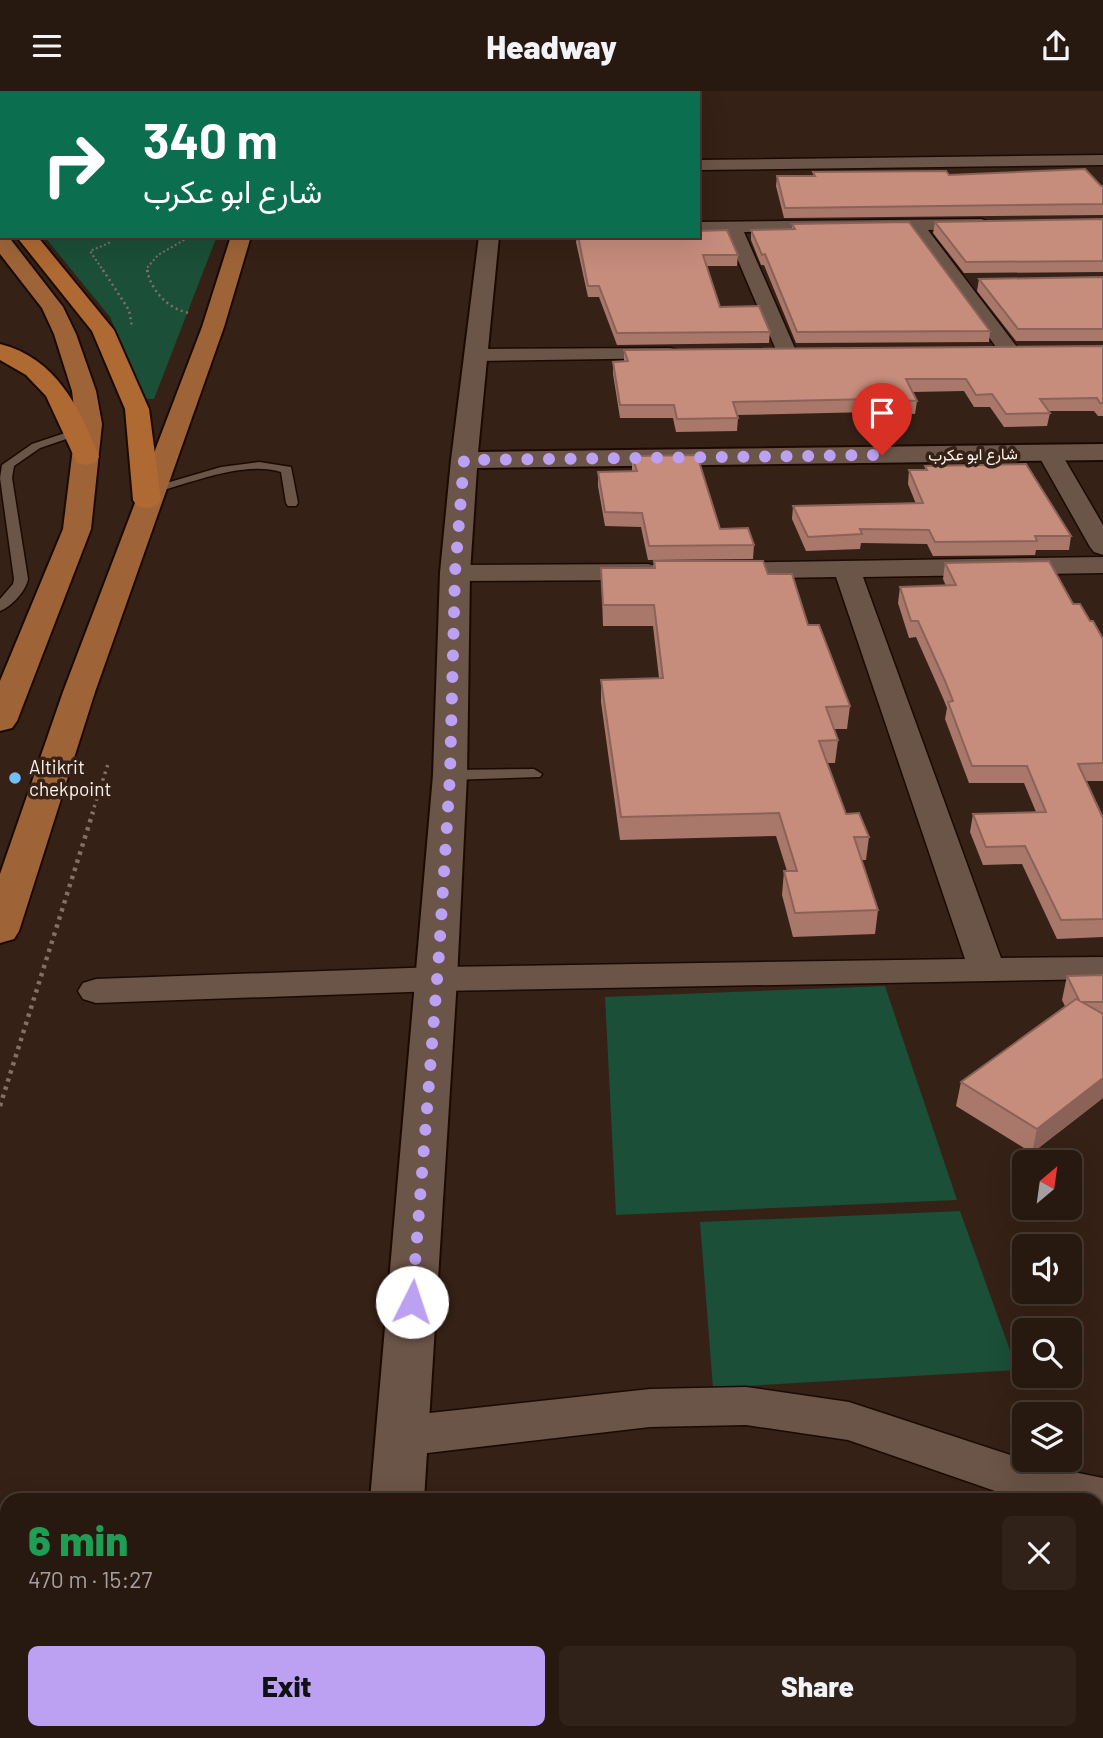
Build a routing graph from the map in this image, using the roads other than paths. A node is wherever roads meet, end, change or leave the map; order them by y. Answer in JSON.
{"nodes":[{"id":1,"x":1103,"y":160,"type":"edge"},
{"id":2,"x":700,"y":165,"type":"edge"},
{"id":3,"x":995,"y":224,"type":"edge"},
{"id":4,"x":915,"y":225,"type":"junction"},
{"id":5,"x":700,"y":227,"type":"edge"},
{"id":6,"x":733,"y":227,"type":"junction"},
{"id":7,"x":28,"y":238,"type":"edge"},
{"id":8,"x":240,"y":238,"type":"edge"},
{"id":9,"x":489,"y":238,"type":"edge"},
{"id":10,"x":0,"y":240,"type":"edge"},
{"id":11,"x":956,"y":282,"type":"junction"},
{"id":12,"x":982,"y":282,"type":"edge"},
{"id":13,"x":1036,"y":350,"type":"edge"},
{"id":14,"x":0,"y":351,"type":"edge"},
{"id":15,"x":981,"y":351,"type":"edge"},
{"id":16,"x":1009,"y":351,"type":"junction"},
{"id":17,"x":692,"y":353,"type":"edge"},
{"id":18,"x":760,"y":353,"type":"edge"},
{"id":19,"x":477,"y":355,"type":"junction"},
{"id":20,"x":1103,"y":436,"type":"edge"},
{"id":21,"x":81,"y":444,"type":"junction"},
{"id":22,"x":465,"y":452,"type":"junction"},
{"id":23,"x":1103,"y":452,"type":"edge"},
{"id":24,"x":1049,"y":453,"type":"junction"},
{"id":25,"x":150,"y":495,"type":"junction"},
{"id":26,"x":292,"y":503,"type":"dead end"},
{"id":27,"x":1103,"y":547,"type":"edge"},
{"id":28,"x":1103,"y":565,"type":"edge"},
{"id":29,"x":847,"y":571,"type":"junction"},
{"id":30,"x":455,"y":573,"type":"junction"},
{"id":31,"x":0,"y":607,"type":"edge"},
{"id":32,"x":0,"y":721,"type":"edge"},
{"id":33,"x":534,"y":774,"type":"dead end"},
{"id":34,"x":450,"y":775,"type":"junction"},
{"id":35,"x":0,"y":931,"type":"edge"},
{"id":36,"x":1103,"y":968,"type":"edge"},
{"id":37,"x":987,"y":970,"type":"junction"},
{"id":38,"x":437,"y":979,"type":"junction"},
{"id":39,"x":96,"y":991,"type":"dead end"},
{"id":40,"x":402,"y":1436,"type":"junction"},
{"id":41,"x":398,"y":1493,"type":"edge"},
{"id":42,"x":1074,"y":1493,"type":"edge"}],
"edges":[{"from":1,"to":2,"type":"street"},
{"from":3,"to":4,"type":"street"},
{"from":4,"to":6,"type":"street"},
{"from":4,"to":11,"type":"street"},
{"from":5,"to":6,"type":"street"},
{"from":6,"to":18,"type":"street"},
{"from":7,"to":25,"type":"highway"},
{"from":8,"to":25,"type":"main road"},
{"from":9,"to":19,"type":"street"},
{"from":10,"to":21,"type":"main road"},
{"from":11,"to":12,"type":"street"},
{"from":11,"to":16,"type":"street"},
{"from":13,"to":16,"type":"street"},
{"from":14,"to":21,"type":"highway"},
{"from":15,"to":16,"type":"street"},
{"from":17,"to":19,"type":"street"},
{"from":19,"to":22,"type":"street"},
{"from":20,"to":22,"type":"street"},
{"from":21,"to":31,"type":"lane"},
{"from":21,"to":32,"type":"main road"},
{"from":22,"to":24,"type":"street","name":"شارع ابو عكرب"},
{"from":22,"to":30,"type":"street"},
{"from":23,"to":24,"type":"street","name":"شارع ابو عكرب"},
{"from":24,"to":27,"type":"street"},
{"from":25,"to":26,"type":"lane"},
{"from":25,"to":35,"type":"main road"},
{"from":28,"to":29,"type":"street"},
{"from":29,"to":30,"type":"street"},
{"from":29,"to":37,"type":"street"},
{"from":30,"to":34,"type":"street"},
{"from":33,"to":34,"type":"lane"},
{"from":34,"to":38,"type":"street"},
{"from":36,"to":37,"type":"street"},
{"from":37,"to":38,"type":"street"},
{"from":38,"to":39,"type":"street"},
{"from":38,"to":40,"type":"street"},
{"from":40,"to":41,"type":"street"},
{"from":40,"to":42,"type":"street"}]}
